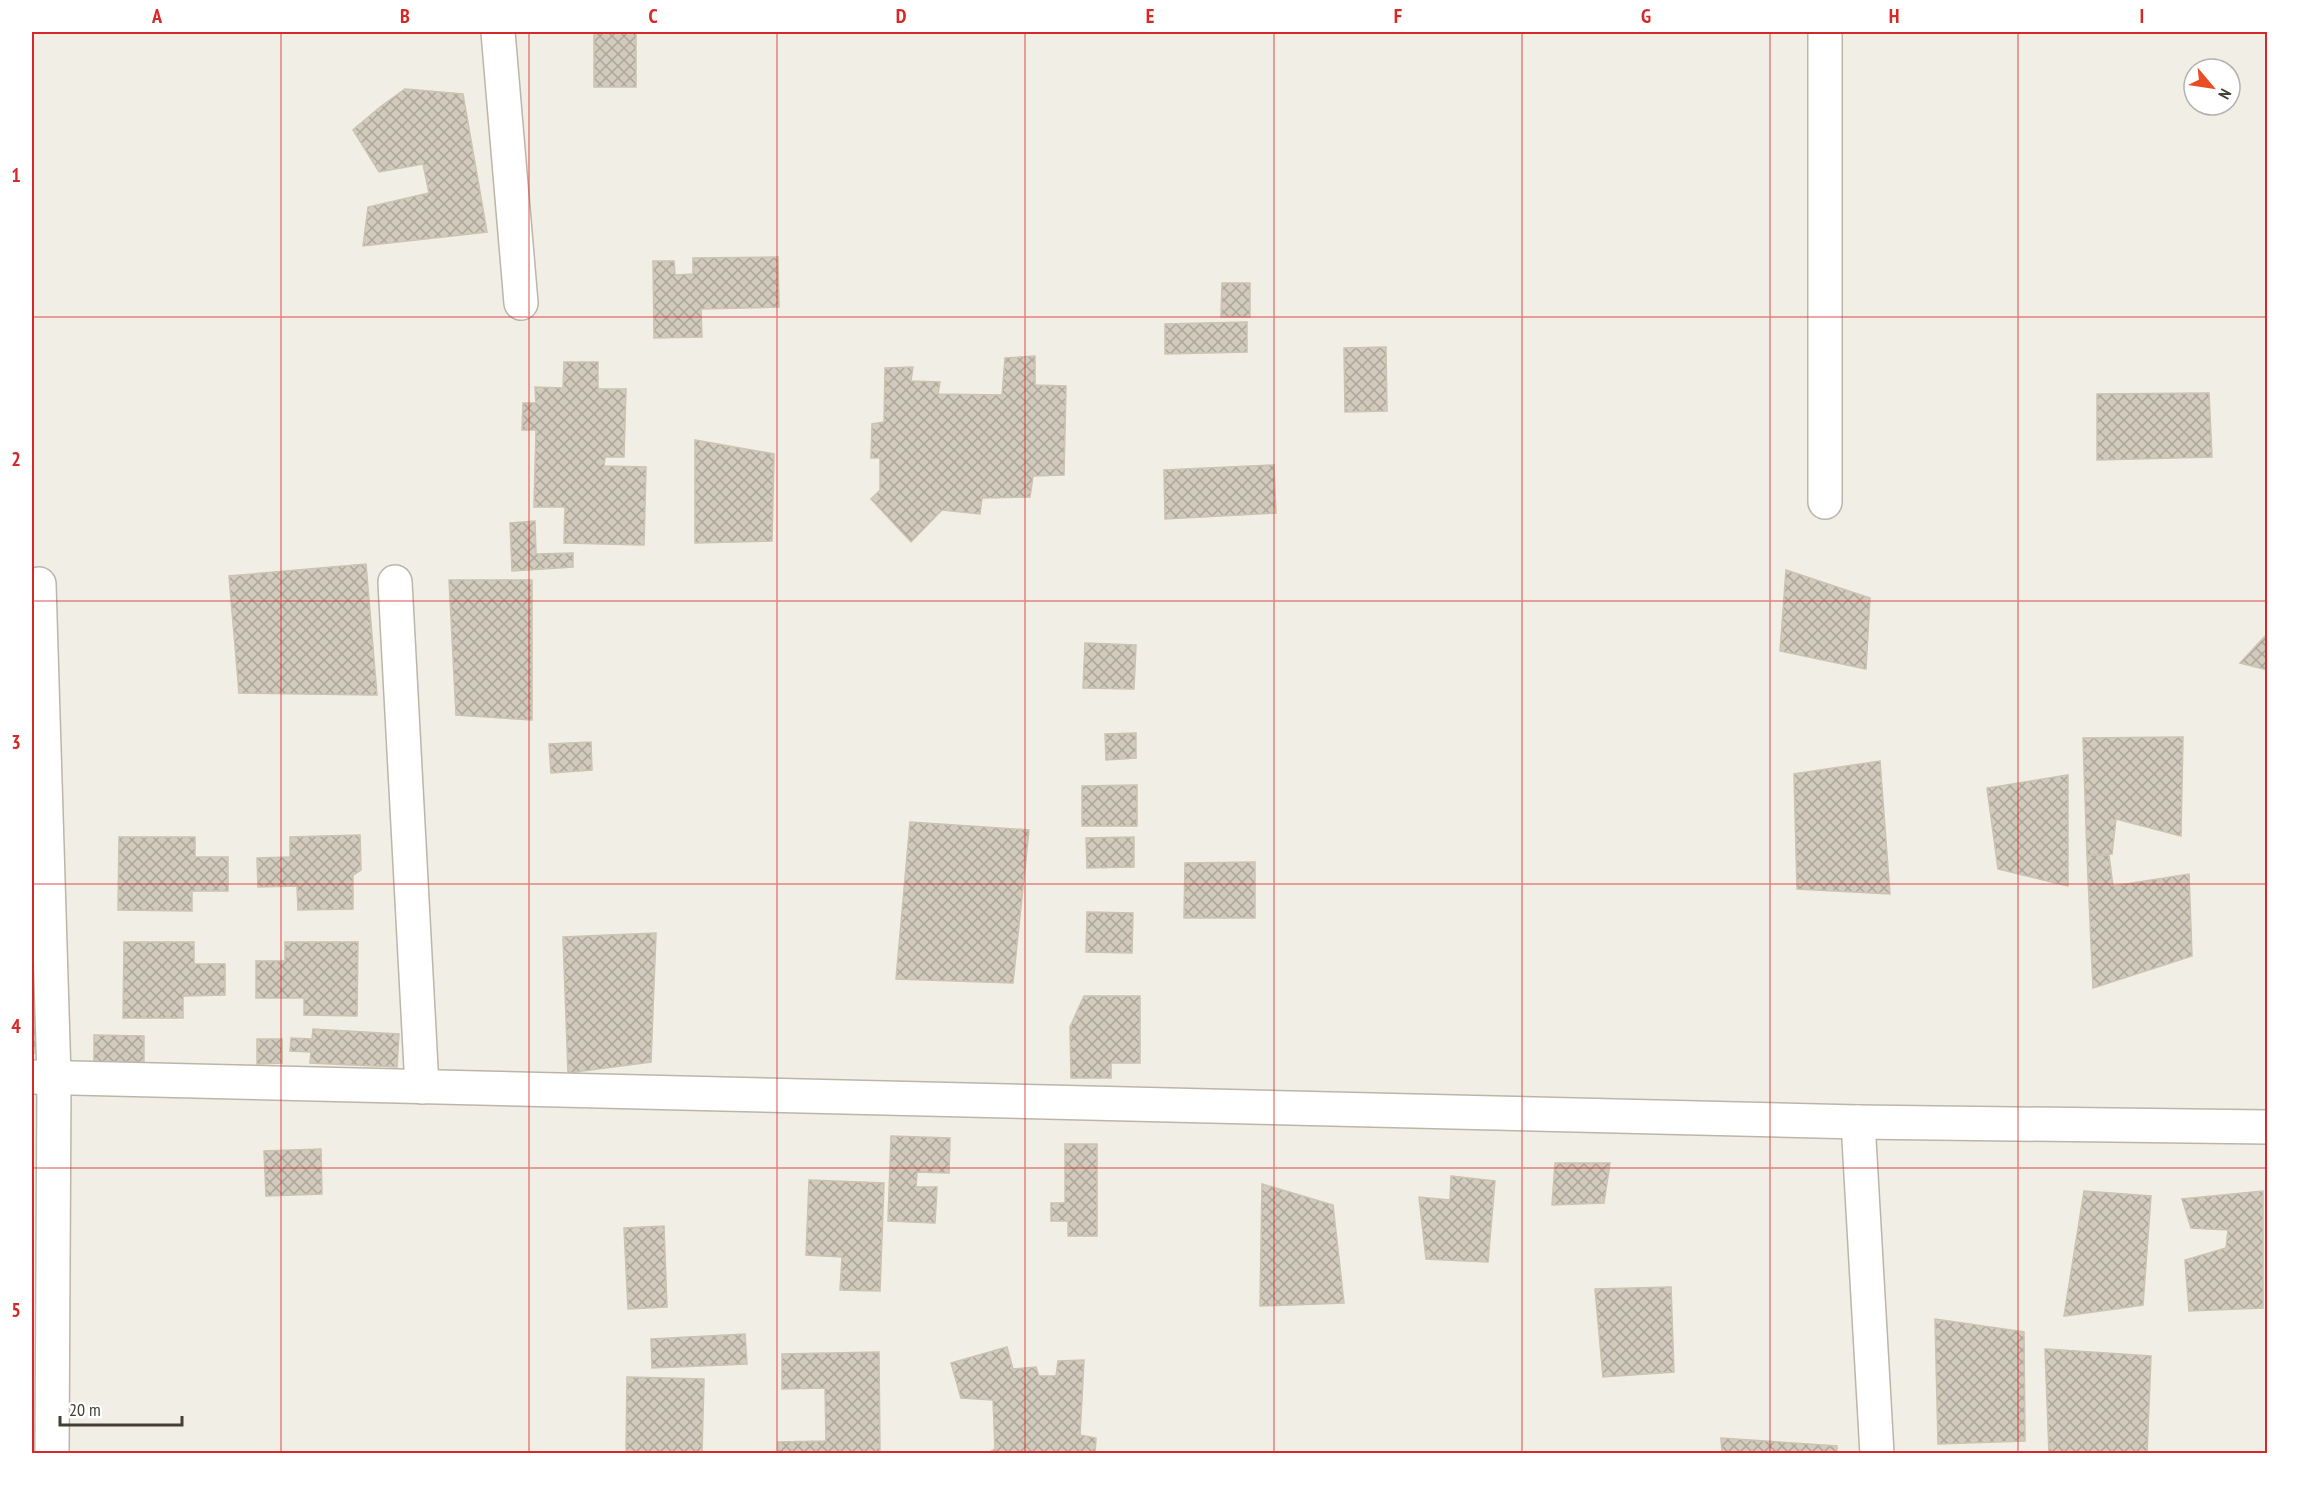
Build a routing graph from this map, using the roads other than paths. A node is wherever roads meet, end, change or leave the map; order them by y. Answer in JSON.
{"nodes":[{"id":1,"x":498,"y":32,"type":"edge"},
{"id":2,"x":1825,"y":32,"type":"edge"},
{"id":3,"x":521,"y":303,"type":"dead end"},
{"id":4,"x":1825,"y":502,"type":"dead end"},
{"id":5,"x":395,"y":582,"type":"dead end"},
{"id":6,"x":39,"y":584,"type":"dead end"},
{"id":7,"x":43,"y":1077,"type":"edge"},
{"id":8,"x":422,"y":1087,"type":"junction"},
{"id":9,"x":1858,"y":1122,"type":"junction"},
{"id":10,"x":2268,"y":1127,"type":"edge"},
{"id":11,"x":52,"y":1454,"type":"edge"},
{"id":12,"x":1877,"y":1454,"type":"edge"}],
"edges":[{"from":1,"to":3,"type":"street"},
{"from":2,"to":4,"type":"street"},
{"from":5,"to":8,"type":"street"},
{"from":6,"to":7,"type":"street"},
{"from":7,"to":8,"type":"street"},
{"from":7,"to":11,"type":"street"},
{"from":8,"to":9,"type":"street"},
{"from":9,"to":10,"type":"street"},
{"from":9,"to":12,"type":"street"}]}
